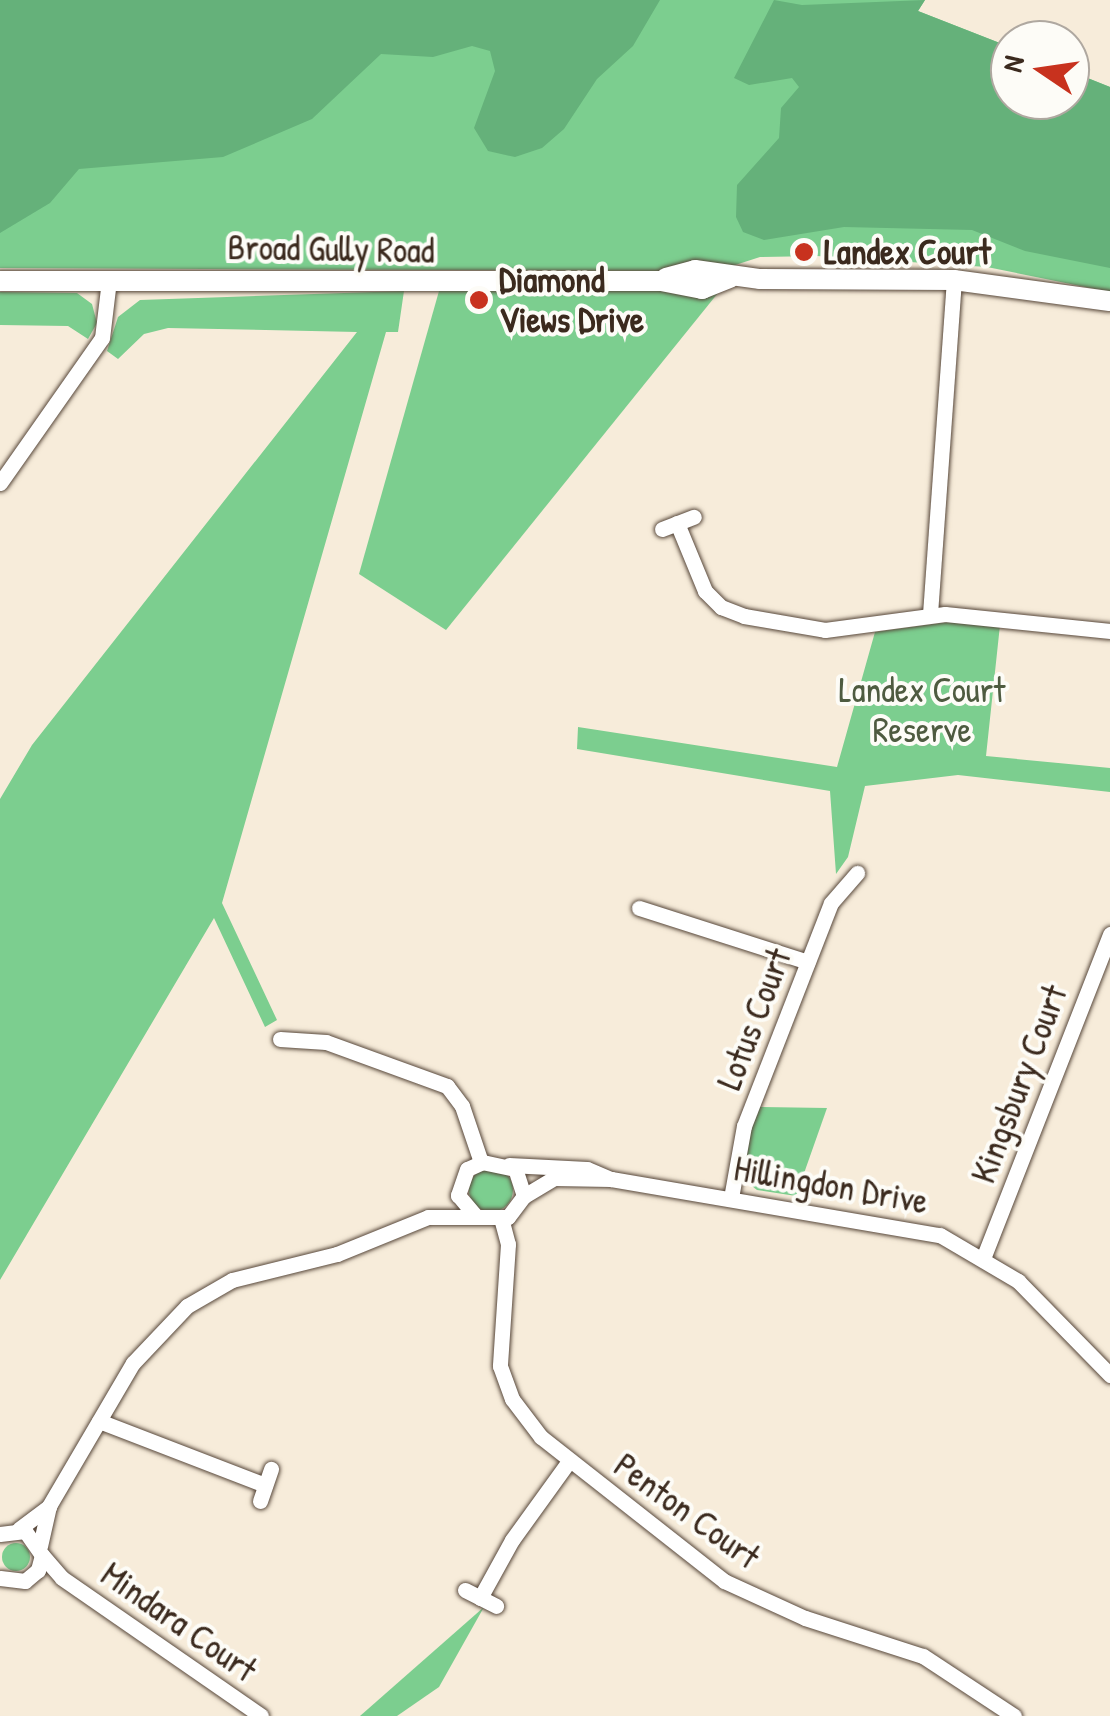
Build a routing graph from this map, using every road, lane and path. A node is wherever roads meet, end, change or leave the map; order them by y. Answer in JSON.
{"nodes":[{"id":1,"x":109,"y":280,"type":"junction"},
{"id":2,"x":954,"y":280,"type":"junction"},
{"id":3,"x":0,"y":281,"type":"edge"},
{"id":4,"x":1110,"y":301,"type":"edge"},
{"id":5,"x":0,"y":483,"type":"edge"},
{"id":6,"x":694,"y":516,"type":"dead end"},
{"id":7,"x":930,"y":614,"type":"junction"},
{"id":8,"x":1110,"y":631,"type":"edge"},
{"id":9,"x":857,"y":873,"type":"dead end"},
{"id":10,"x":639,"y":908,"type":"dead end"},
{"id":11,"x":1110,"y":934,"type":"edge"},
{"id":12,"x":808,"y":962,"type":"junction"},
{"id":13,"x":280,"y":1039,"type":"dead end"},
{"id":14,"x":480,"y":1162,"type":"junction"},
{"id":15,"x":508,"y":1165,"type":"junction"},
{"id":16,"x":612,"y":1179,"type":"junction"},
{"id":17,"x":458,"y":1185,"type":"junction"},
{"id":18,"x":524,"y":1196,"type":"junction"},
{"id":19,"x":731,"y":1198,"type":"junction"},
{"id":20,"x":475,"y":1215,"type":"junction"},
{"id":21,"x":428,"y":1217,"type":"junction"},
{"id":22,"x":501,"y":1218,"type":"junction"},
{"id":23,"x":984,"y":1256,"type":"junction"},
{"id":24,"x":1110,"y":1374,"type":"edge"},
{"id":25,"x":98,"y":1421,"type":"junction"},
{"id":26,"x":569,"y":1461,"type":"junction"},
{"id":27,"x":272,"y":1468,"type":"dead end"},
{"id":28,"x":49,"y":1506,"type":"junction"},
{"id":29,"x":6,"y":1532,"type":"edge"},
{"id":30,"x":41,"y":1550,"type":"junction"},
{"id":31,"x":33,"y":1576,"type":"junction"},
{"id":32,"x":62,"y":1578,"type":"junction"},
{"id":33,"x":8,"y":1581,"type":"edge"},
{"id":34,"x":465,"y":1590,"type":"dead end"},
{"id":35,"x":0,"y":1593,"type":"edge"},
{"id":36,"x":480,"y":1598,"type":"junction"},
{"id":37,"x":496,"y":1606,"type":"dead end"},
{"id":38,"x":261,"y":1716,"type":"edge"},
{"id":39,"x":1014,"y":1716,"type":"edge"}],
"edges":[{"from":1,"to":2,"type":"street","name":"Broad Gully Road"},
{"from":1,"to":3,"type":"street","name":"Broad Gully Road"},
{"from":1,"to":5,"type":"street"},
{"from":2,"to":4,"type":"street","name":"Broad Gully Road"},
{"from":2,"to":7,"type":"street"},
{"from":6,"to":7,"type":"street"},
{"from":7,"to":8,"type":"street"},
{"from":9,"to":12,"type":"street","name":"Lotus Court"},
{"from":10,"to":12,"type":"street"},
{"from":11,"to":23,"type":"street","name":"Kingsbury Court"},
{"from":12,"to":19,"type":"street","name":"Lotus Court"},
{"from":13,"to":14,"type":"street"},
{"from":14,"to":15,"type":"street"},
{"from":14,"to":17,"type":"street"},
{"from":15,"to":16,"type":"street","name":"Hillingdon Drive"},
{"from":15,"to":18,"type":"street"},
{"from":16,"to":18,"type":"street","name":"Hillingdon Drive"},
{"from":16,"to":19,"type":"street","name":"Hillingdon Drive"},
{"from":17,"to":20,"type":"street"},
{"from":17,"to":21,"type":"street"},
{"from":18,"to":22,"type":"street"},
{"from":19,"to":23,"type":"street","name":"Hillingdon Drive"},
{"from":20,"to":21,"type":"street"},
{"from":20,"to":22,"type":"street"},
{"from":21,"to":25,"type":"street"},
{"from":22,"to":26,"type":"street","name":"Penton Court"},
{"from":23,"to":24,"type":"street","name":"Hillingdon Drive"},
{"from":25,"to":27,"type":"street"},
{"from":25,"to":28,"type":"street"},
{"from":26,"to":36,"type":"street"},
{"from":26,"to":39,"type":"street","name":"Penton Court"},
{"from":28,"to":29,"type":"street"},
{"from":28,"to":30,"type":"street"},
{"from":29,"to":30,"type":"street","name":"Mindara Court"},
{"from":30,"to":31,"type":"street"},
{"from":30,"to":32,"type":"street","name":"Mindara Court"},
{"from":31,"to":32,"type":"street","name":"Mindara Court"},
{"from":31,"to":33,"type":"street"},
{"from":32,"to":38,"type":"street","name":"Mindara Court"},
{"from":33,"to":35,"type":"street"},
{"from":34,"to":36,"type":"street"},
{"from":36,"to":37,"type":"street"}]}
